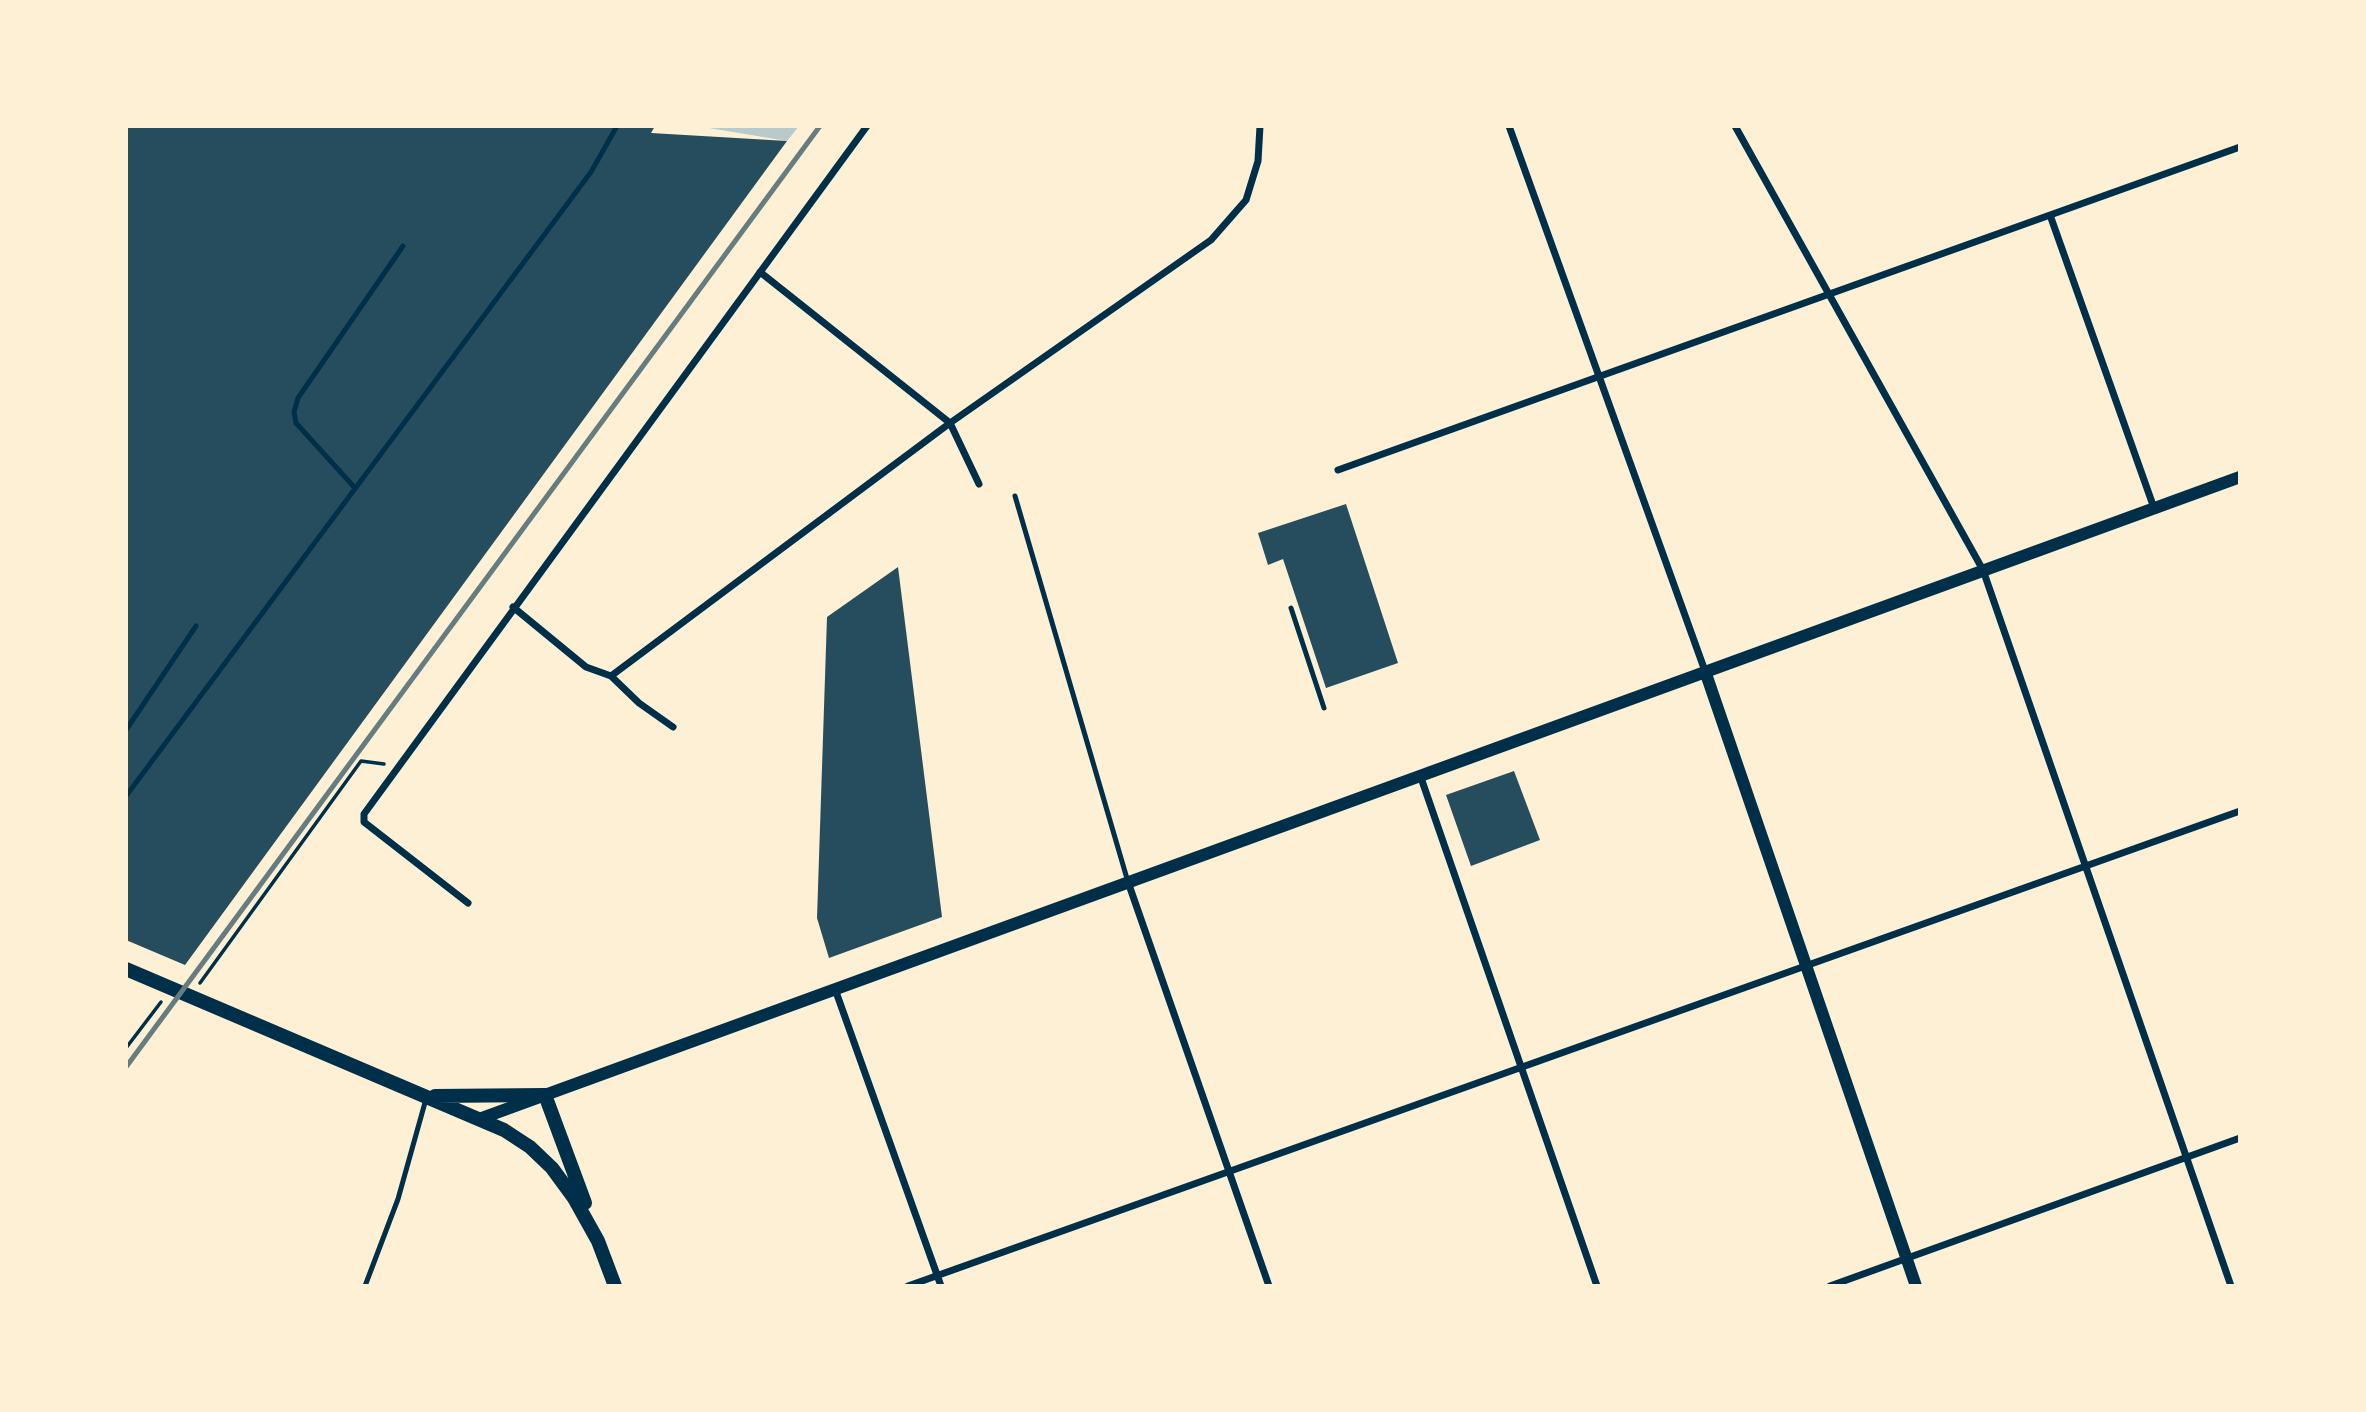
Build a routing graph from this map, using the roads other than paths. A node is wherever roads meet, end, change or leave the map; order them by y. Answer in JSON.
{"nodes":[{"id":1,"x":617,"y":126,"type":"edge"},
{"id":2,"x":867,"y":126,"type":"edge"},
{"id":3,"x":1260,"y":126,"type":"edge"},
{"id":4,"x":1509,"y":126,"type":"edge"},
{"id":5,"x":1735,"y":126,"type":"edge"},
{"id":6,"x":2240,"y":147,"type":"edge"},
{"id":7,"x":2050,"y":215,"type":"junction"},
{"id":8,"x":403,"y":246,"type":"dead end"},
{"id":9,"x":760,"y":272,"type":"junction"},
{"id":10,"x":1828,"y":294,"type":"junction"},
{"id":11,"x":1599,"y":376,"type":"junction"},
{"id":12,"x":950,"y":423,"type":"junction"},
{"id":13,"x":1338,"y":470,"type":"dead end"},
{"id":14,"x":2240,"y":477,"type":"edge"},
{"id":15,"x":979,"y":484,"type":"dead end"},
{"id":16,"x":355,"y":488,"type":"junction"},
{"id":17,"x":1014,"y":496,"type":"dead end"},
{"id":18,"x":2154,"y":508,"type":"junction"},
{"id":19,"x":1983,"y":570,"type":"junction"},
{"id":20,"x":513,"y":607,"type":"junction"},
{"id":21,"x":1290,"y":608,"type":"dead end"},
{"id":22,"x":196,"y":626,"type":"dead end"},
{"id":23,"x":1705,"y":671,"type":"junction"},
{"id":24,"x":611,"y":676,"type":"junction"},
{"id":25,"x":1324,"y":708,"type":"dead end"},
{"id":26,"x":673,"y":727,"type":"dead end"},
{"id":27,"x":126,"y":730,"type":"edge"},
{"id":28,"x":1420,"y":775,"type":"junction"},
{"id":29,"x":126,"y":796,"type":"edge"},
{"id":30,"x":2240,"y":811,"type":"edge"},
{"id":31,"x":2085,"y":866,"type":"junction"},
{"id":32,"x":1128,"y":882,"type":"junction"},
{"id":33,"x":468,"y":903,"type":"dead end"},
{"id":34,"x":1806,"y":966,"type":"junction"},
{"id":35,"x":126,"y":968,"type":"edge"},
{"id":36,"x":835,"y":989,"type":"junction"},
{"id":37,"x":1521,"y":1068,"type":"junction"},
{"id":38,"x":544,"y":1095,"type":"junction"},
{"id":39,"x":427,"y":1096,"type":"junction"},
{"id":40,"x":482,"y":1118,"type":"junction"},
{"id":41,"x":2240,"y":1139,"type":"edge"},
{"id":42,"x":2187,"y":1158,"type":"junction"},
{"id":43,"x":1229,"y":1172,"type":"junction"},
{"id":44,"x":598,"y":1241,"type":"junction"},
{"id":45,"x":1906,"y":1259,"type":"junction"},
{"id":46,"x":937,"y":1275,"type":"junction"},
{"id":47,"x":365,"y":1286,"type":"edge"},
{"id":48,"x":615,"y":1286,"type":"edge"},
{"id":49,"x":908,"y":1286,"type":"edge"},
{"id":50,"x":941,"y":1286,"type":"edge"},
{"id":51,"x":1269,"y":1286,"type":"edge"},
{"id":52,"x":1597,"y":1286,"type":"edge"},
{"id":53,"x":1830,"y":1286,"type":"edge"},
{"id":54,"x":1916,"y":1286,"type":"edge"},
{"id":55,"x":2231,"y":1286,"type":"edge"}],
"edges":[{"from":1,"to":16,"type":"lane"},
{"from":2,"to":9,"type":"street"},
{"from":3,"to":12,"type":"street"},
{"from":4,"to":11,"type":"street"},
{"from":5,"to":10,"type":"street"},
{"from":6,"to":7,"type":"street"},
{"from":7,"to":10,"type":"street"},
{"from":7,"to":18,"type":"street"},
{"from":8,"to":16,"type":"lane"},
{"from":9,"to":12,"type":"street"},
{"from":9,"to":20,"type":"street"},
{"from":10,"to":11,"type":"street"},
{"from":10,"to":19,"type":"street"},
{"from":11,"to":13,"type":"street"},
{"from":11,"to":23,"type":"street"},
{"from":12,"to":15,"type":"street"},
{"from":12,"to":24,"type":"street"},
{"from":14,"to":18,"type":"street"},
{"from":16,"to":29,"type":"lane"},
{"from":17,"to":32,"type":"lane"},
{"from":18,"to":19,"type":"street"},
{"from":19,"to":23,"type":"street"},
{"from":19,"to":31,"type":"street"},
{"from":20,"to":24,"type":"street"},
{"from":20,"to":33,"type":"street"},
{"from":21,"to":25,"type":"lane"},
{"from":22,"to":27,"type":"lane"},
{"from":23,"to":28,"type":"street"},
{"from":23,"to":34,"type":"street"},
{"from":24,"to":26,"type":"street"},
{"from":28,"to":32,"type":"street"},
{"from":28,"to":37,"type":"street"},
{"from":30,"to":31,"type":"street"},
{"from":31,"to":34,"type":"street"},
{"from":31,"to":42,"type":"street"},
{"from":32,"to":36,"type":"street"},
{"from":32,"to":43,"type":"street"},
{"from":34,"to":37,"type":"street"},
{"from":34,"to":45,"type":"street"},
{"from":35,"to":39,"type":"main road"},
{"from":36,"to":38,"type":"street"},
{"from":36,"to":46,"type":"street"},
{"from":37,"to":43,"type":"street"},
{"from":37,"to":52,"type":"street"},
{"from":38,"to":39,"type":"main road"},
{"from":38,"to":40,"type":"street"},
{"from":38,"to":44,"type":"main road"},
{"from":39,"to":40,"type":"main road"},
{"from":39,"to":47,"type":"lane"},
{"from":40,"to":44,"type":"main road"},
{"from":41,"to":42,"type":"street"},
{"from":42,"to":45,"type":"street"},
{"from":42,"to":55,"type":"street"},
{"from":43,"to":46,"type":"street"},
{"from":43,"to":51,"type":"street"},
{"from":44,"to":48,"type":"main road"},
{"from":45,"to":53,"type":"street"},
{"from":45,"to":54,"type":"street"},
{"from":46,"to":49,"type":"street"},
{"from":46,"to":50,"type":"street"}]}
